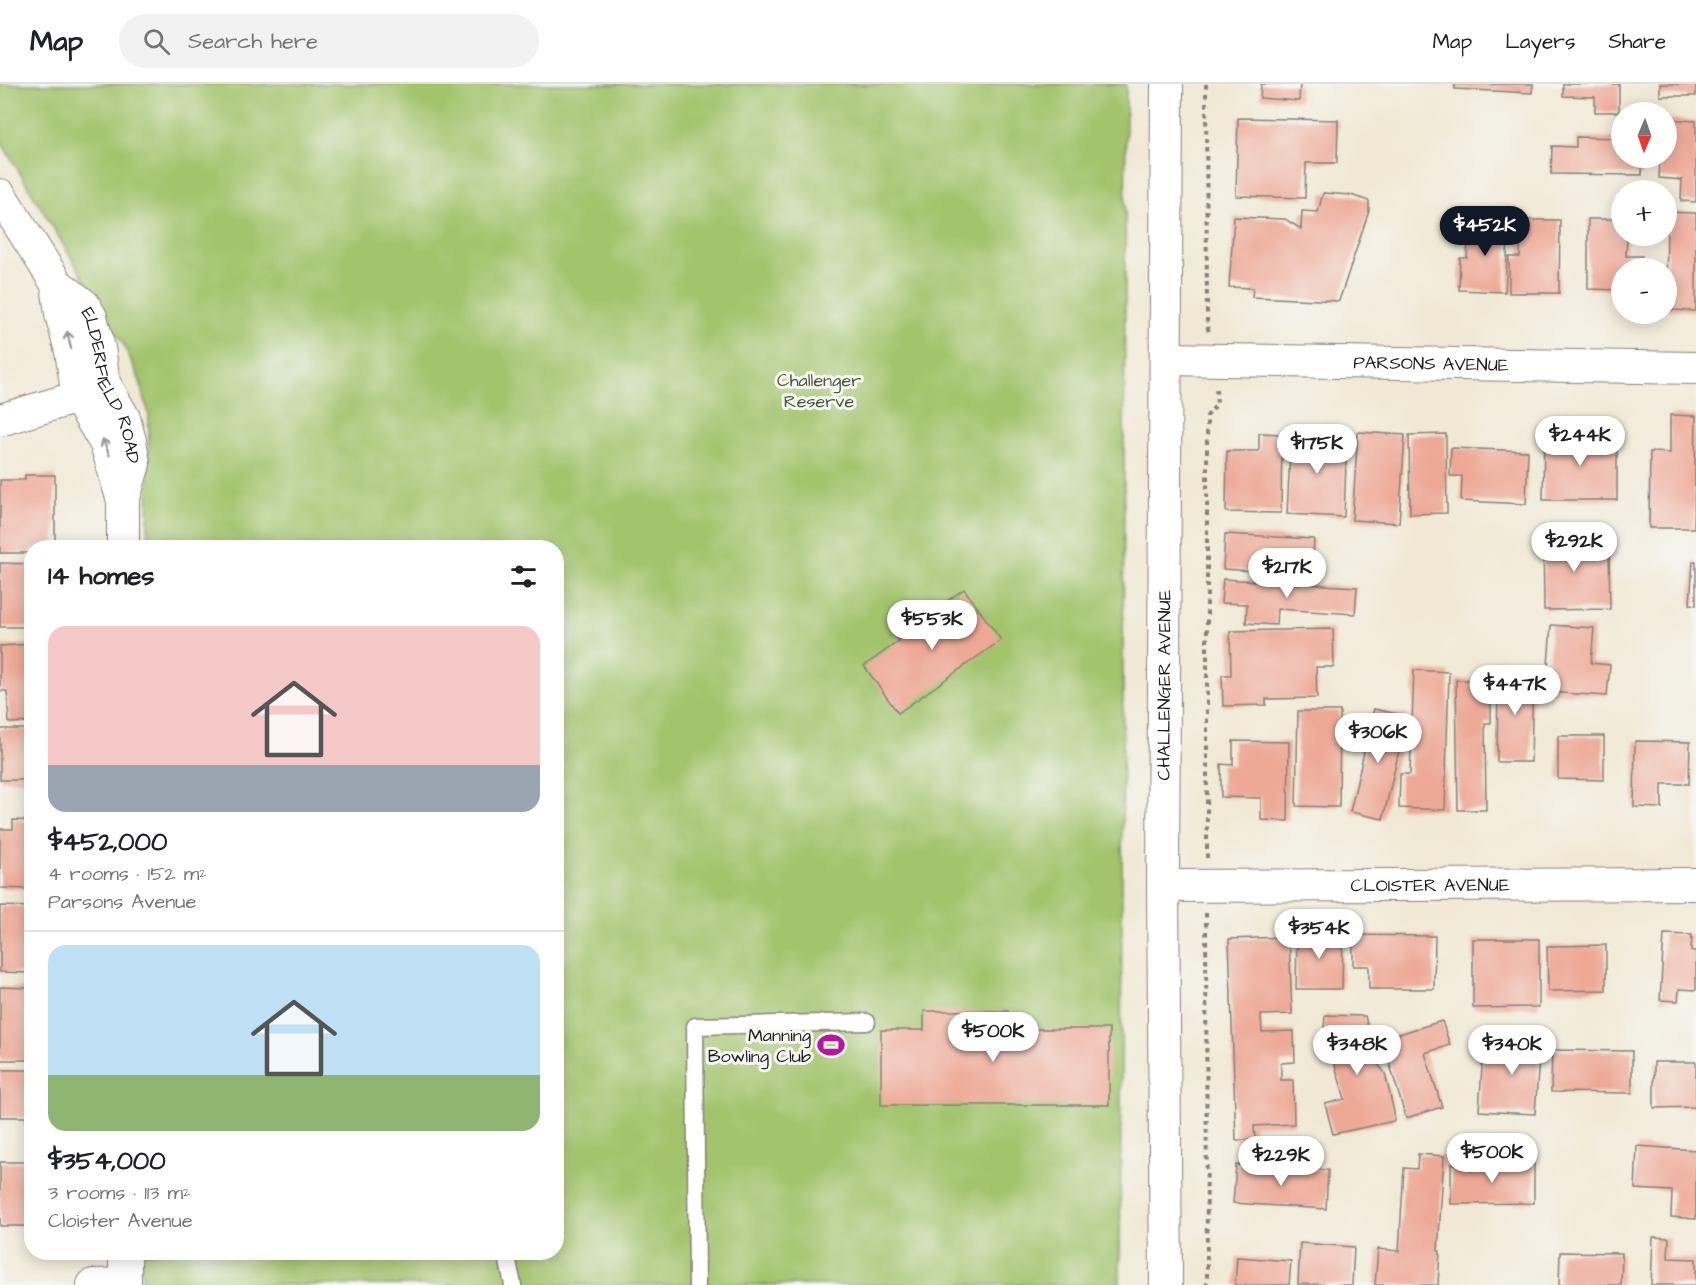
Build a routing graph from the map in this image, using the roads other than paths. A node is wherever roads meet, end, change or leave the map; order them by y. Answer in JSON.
{"nodes":[{"id":1,"x":1167,"y":84,"type":"edge"},
{"id":2,"x":0,"y":195,"type":"edge"},
{"id":3,"x":1167,"y":359,"type":"junction"},
{"id":4,"x":1696,"y":368,"type":"edge"},
{"id":5,"x":91,"y":390,"type":"junction"},
{"id":6,"x":0,"y":420,"type":"edge"},
{"id":7,"x":123,"y":540,"type":"edge"},
{"id":8,"x":1696,"y":884,"type":"edge"},
{"id":9,"x":1163,"y":886,"type":"junction"},
{"id":10,"x":867,"y":1022,"type":"dead end"},
{"id":11,"x":125,"y":1260,"type":"edge"},
{"id":12,"x":508,"y":1260,"type":"edge"},
{"id":13,"x":93,"y":1285,"type":"edge"},
{"id":14,"x":125,"y":1285,"type":"edge"},
{"id":15,"x":513,"y":1285,"type":"edge"},
{"id":16,"x":697,"y":1285,"type":"edge"},
{"id":17,"x":1166,"y":1285,"type":"edge"}],
"edges":[{"from":1,"to":3,"type":"street","name":"CHALLENGER AVENUE"},
{"from":2,"to":5,"type":"street","name":"ELDERFIELD ROAD"},
{"from":3,"to":4,"type":"street","name":"PARSONS AVENUE"},
{"from":3,"to":9,"type":"street","name":"CHALLENGER AVENUE"},
{"from":5,"to":6,"type":"street"},
{"from":5,"to":7,"type":"street","name":"ELDERFIELD ROAD"},
{"from":8,"to":9,"type":"street","name":"CLOISTER AVENUE"},
{"from":9,"to":17,"type":"street","name":"CHALLENGER AVENUE"},
{"from":10,"to":16,"type":"lane"},
{"from":11,"to":14,"type":"street"},
{"from":12,"to":15,"type":"lane"},
{"from":13,"to":14,"type":"street"}]}
